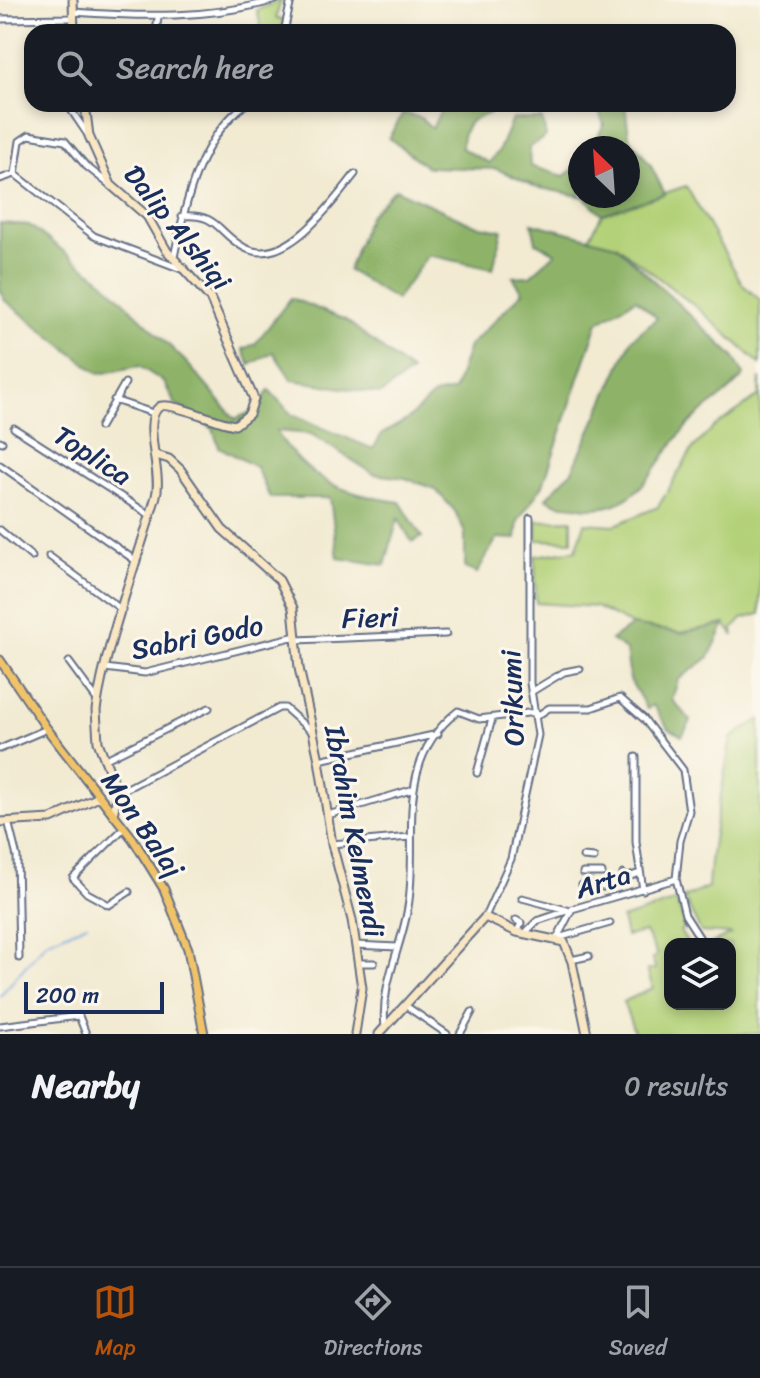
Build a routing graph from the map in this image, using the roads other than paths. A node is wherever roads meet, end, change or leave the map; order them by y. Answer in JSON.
{"nodes":[{"id":1,"x":73,"y":0,"type":"edge"},
{"id":2,"x":276,"y":0,"type":"edge"},
{"id":3,"x":291,"y":0,"type":"edge"},
{"id":4,"x":73,"y":15,"type":"junction"},
{"id":5,"x":158,"y":18,"type":"junction"},
{"id":6,"x":0,"y":19,"type":"edge"},
{"id":7,"x":74,"y":24,"type":"edge"},
{"id":8,"x":157,"y":24,"type":"edge"},
{"id":9,"x":286,"y":24,"type":"edge"},
{"id":10,"x":72,"y":112,"type":"edge"},
{"id":11,"x":86,"y":112,"type":"edge"},
{"id":12,"x":234,"y":112,"type":"edge"},
{"id":13,"x":89,"y":136,"type":"junction"},
{"id":14,"x":15,"y":174,"type":"junction"},
{"id":15,"x":355,"y":174,"type":"dead end"},
{"id":16,"x":0,"y":179,"type":"edge"},
{"id":17,"x":111,"y":185,"type":"junction"},
{"id":18,"x":182,"y":216,"type":"junction"},
{"id":19,"x":173,"y":258,"type":"junction"},
{"id":20,"x":184,"y":270,"type":"junction"},
{"id":21,"x":125,"y":383,"type":"dead end"},
{"id":22,"x":114,"y":400,"type":"junction"},
{"id":23,"x":153,"y":413,"type":"junction"},
{"id":24,"x":100,"y":427,"type":"dead end"},
{"id":25,"x":14,"y":428,"type":"dead end"},
{"id":26,"x":156,"y":455,"type":"junction"},
{"id":27,"x":0,"y":465,"type":"edge"},
{"id":28,"x":150,"y":515,"type":"junction"},
{"id":29,"x":530,"y":518,"type":"dead end"},
{"id":30,"x":0,"y":530,"type":"edge"},
{"id":31,"x":49,"y":556,"type":"dead end"},
{"id":32,"x":32,"y":557,"type":"dead end"},
{"id":33,"x":136,"y":561,"type":"junction"},
{"id":34,"x":123,"y":610,"type":"junction"},
{"id":35,"x":446,"y":634,"type":"dead end"},
{"id":36,"x":296,"y":638,"type":"junction"},
{"id":37,"x":0,"y":660,"type":"edge"},
{"id":38,"x":69,"y":662,"type":"dead end"},
{"id":39,"x":105,"y":668,"type":"junction"},
{"id":40,"x":580,"y":669,"type":"dead end"},
{"id":41,"x":531,"y":692,"type":"junction"},
{"id":42,"x":97,"y":700,"type":"junction"},
{"id":43,"x":209,"y":708,"type":"dead end"},
{"id":44,"x":536,"y":714,"type":"junction"},
{"id":45,"x":492,"y":719,"type":"junction"},
{"id":46,"x":47,"y":729,"type":"junction"},
{"id":47,"x":313,"y":733,"type":"junction"},
{"id":48,"x":438,"y":734,"type":"junction"},
{"id":49,"x":0,"y":749,"type":"edge"},
{"id":50,"x":636,"y":757,"type":"dead end"},
{"id":51,"x":104,"y":760,"type":"junction"},
{"id":52,"x":319,"y":760,"type":"junction"},
{"id":53,"x":477,"y":773,"type":"dead end"},
{"id":54,"x":414,"y":789,"type":"junction"},
{"id":55,"x":118,"y":793,"type":"junction"},
{"id":56,"x":99,"y":797,"type":"junction"},
{"id":57,"x":113,"y":814,"type":"junction"},
{"id":58,"x":328,"y":815,"type":"junction"},
{"id":59,"x":4,"y":822,"type":"edge"},
{"id":60,"x":124,"y":828,"type":"junction"},
{"id":61,"x":410,"y":837,"type":"junction"},
{"id":62,"x":332,"y":844,"type":"junction"},
{"id":63,"x":583,"y":857,"type":"dead end"},
{"id":64,"x":594,"y":858,"type":"dead end"},
{"id":65,"x":583,"y":873,"type":"dead end"},
{"id":66,"x":602,"y":873,"type":"dead end"},
{"id":67,"x":640,"y":873,"type":"junction"},
{"id":68,"x":623,"y":874,"type":"dead end"},
{"id":69,"x":676,"y":879,"type":"junction"},
{"id":70,"x":582,"y":885,"type":"dead end"},
{"id":71,"x":603,"y":887,"type":"dead end"},
{"id":72,"x":643,"y":890,"type":"junction"},
{"id":73,"x":129,"y":892,"type":"dead end"},
{"id":74,"x":522,"y":898,"type":"dead end"},
{"id":75,"x":568,"y":911,"type":"junction"},
{"id":76,"x":485,"y":917,"type":"junction"},
{"id":77,"x":516,"y":920,"type":"dead end"},
{"id":78,"x":610,"y":923,"type":"dead end"},
{"id":79,"x":520,"y":933,"type":"junction"},
{"id":80,"x":557,"y":938,"type":"junction"},
{"id":81,"x":700,"y":938,"type":"edge"},
{"id":82,"x":355,"y":945,"type":"junction"},
{"id":83,"x":397,"y":947,"type":"junction"},
{"id":84,"x":589,"y":956,"type":"dead end"},
{"id":85,"x":19,"y":958,"type":"dead end"},
{"id":86,"x":571,"y":960,"type":"junction"},
{"id":87,"x":358,"y":963,"type":"junction"},
{"id":88,"x":374,"y":963,"type":"dead end"},
{"id":89,"x":406,"y":1006,"type":"junction"},
{"id":90,"x":472,"y":1012,"type":"dead end"},
{"id":91,"x":0,"y":1026,"type":"edge"},
{"id":92,"x":382,"y":1031,"type":"edge"},
{"id":93,"x":436,"y":1031,"type":"edge"},
{"id":94,"x":86,"y":1034,"type":"edge"},
{"id":95,"x":204,"y":1034,"type":"edge"},
{"id":96,"x":355,"y":1034,"type":"edge"},
{"id":97,"x":447,"y":1034,"type":"edge"},
{"id":98,"x":460,"y":1034,"type":"edge"},
{"id":99,"x":587,"y":1034,"type":"edge"}],
"edges":[{"from":1,"to":4,"type":"street"},
{"from":2,"to":5,"type":"street"},
{"from":3,"to":9,"type":"street"},
{"from":4,"to":5,"type":"street"},
{"from":4,"to":6,"type":"street"},
{"from":4,"to":7,"type":"street"},
{"from":5,"to":8,"type":"street"},
{"from":10,"to":13,"type":"street","name":"Dalip Alshiqi"},
{"from":11,"to":13,"type":"street","name":"Dalip Alshiqi"},
{"from":12,"to":18,"type":"street"},
{"from":13,"to":17,"type":"street","name":"Dalip Alshiqi"},
{"from":14,"to":16,"type":"street"},
{"from":14,"to":17,"type":"street"},
{"from":14,"to":20,"type":"street"},
{"from":15,"to":18,"type":"street"},
{"from":17,"to":19,"type":"street","name":"Dalip Alshiqi"},
{"from":18,"to":19,"type":"street"},
{"from":19,"to":20,"type":"street","name":"Dalip Alshiqi"},
{"from":20,"to":23,"type":"street","name":"Dalip Alshiqi"},
{"from":21,"to":22,"type":"street"},
{"from":22,"to":23,"type":"street"},
{"from":22,"to":24,"type":"street"},
{"from":23,"to":26,"type":"street"},
{"from":25,"to":28,"type":"street","name":"Toplica"},
{"from":26,"to":28,"type":"street"},
{"from":26,"to":36,"type":"street","name":"Ibrahim Kelmendi"},
{"from":27,"to":33,"type":"street"},
{"from":28,"to":33,"type":"street"},
{"from":29,"to":41,"type":"street","name":"Orikumi"},
{"from":30,"to":32,"type":"street"},
{"from":31,"to":34,"type":"street"},
{"from":33,"to":34,"type":"street"},
{"from":34,"to":39,"type":"street"},
{"from":35,"to":36,"type":"street","name":"Fieri"},
{"from":36,"to":39,"type":"street","name":"Sabri Godo"},
{"from":36,"to":47,"type":"street","name":"Ibrahim Kelmendi"},
{"from":37,"to":46,"type":"main road","name":"Mon Balaj"},
{"from":38,"to":42,"type":"street"},
{"from":39,"to":42,"type":"street"},
{"from":40,"to":41,"type":"street"},
{"from":41,"to":44,"type":"street","name":"Orikumi"},
{"from":42,"to":51,"type":"street"},
{"from":43,"to":51,"type":"street"},
{"from":44,"to":45,"type":"street"},
{"from":44,"to":69,"type":"street"},
{"from":44,"to":76,"type":"street","name":"Orikumi"},
{"from":45,"to":48,"type":"street"},
{"from":45,"to":53,"type":"street"},
{"from":46,"to":49,"type":"street"},
{"from":46,"to":56,"type":"main road","name":"Mon Balaj"},
{"from":47,"to":52,"type":"street","name":"Ibrahim Kelmendi"},
{"from":47,"to":55,"type":"street"},
{"from":48,"to":52,"type":"street"},
{"from":48,"to":54,"type":"street"},
{"from":50,"to":67,"type":"street"},
{"from":51,"to":55,"type":"street"},
{"from":52,"to":58,"type":"street","name":"Ibrahim Kelmendi"},
{"from":54,"to":58,"type":"street"},
{"from":54,"to":61,"type":"street"},
{"from":55,"to":57,"type":"street"},
{"from":56,"to":57,"type":"main road","name":"Mon Balaj"},
{"from":56,"to":59,"type":"street"},
{"from":57,"to":60,"type":"main road","name":"Mon Balaj"},
{"from":58,"to":62,"type":"street","name":"Ibrahim Kelmendi"},
{"from":59,"to":85,"type":"street"},
{"from":60,"to":73,"type":"street"},
{"from":60,"to":95,"type":"main road","name":"Mon Balaj"},
{"from":61,"to":62,"type":"street"},
{"from":61,"to":83,"type":"street"},
{"from":62,"to":82,"type":"street","name":"Ibrahim Kelmendi"},
{"from":63,"to":64,"type":"street"},
{"from":65,"to":66,"type":"street"},
{"from":67,"to":68,"type":"street"},
{"from":67,"to":72,"type":"street"},
{"from":69,"to":72,"type":"street","name":"Arta"},
{"from":69,"to":81,"type":"street"},
{"from":70,"to":71,"type":"street"},
{"from":72,"to":75,"type":"street","name":"Arta"},
{"from":74,"to":75,"type":"street"},
{"from":75,"to":79,"type":"street"},
{"from":75,"to":80,"type":"street","name":"Arta"},
{"from":76,"to":79,"type":"street"},
{"from":76,"to":89,"type":"street"},
{"from":77,"to":79,"type":"street"},
{"from":78,"to":80,"type":"street"},
{"from":79,"to":80,"type":"street"},
{"from":80,"to":86,"type":"street"},
{"from":82,"to":83,"type":"street"},
{"from":82,"to":87,"type":"street","name":"Ibrahim Kelmendi"},
{"from":83,"to":92,"type":"street"},
{"from":84,"to":86,"type":"street"},
{"from":86,"to":99,"type":"street"},
{"from":87,"to":88,"type":"street"},
{"from":87,"to":96,"type":"street","name":"Ibrahim Kelmendi"},
{"from":89,"to":92,"type":"street"},
{"from":89,"to":93,"type":"street"},
{"from":90,"to":98,"type":"street"},
{"from":91,"to":94,"type":"street"},
{"from":93,"to":97,"type":"street"}]}
